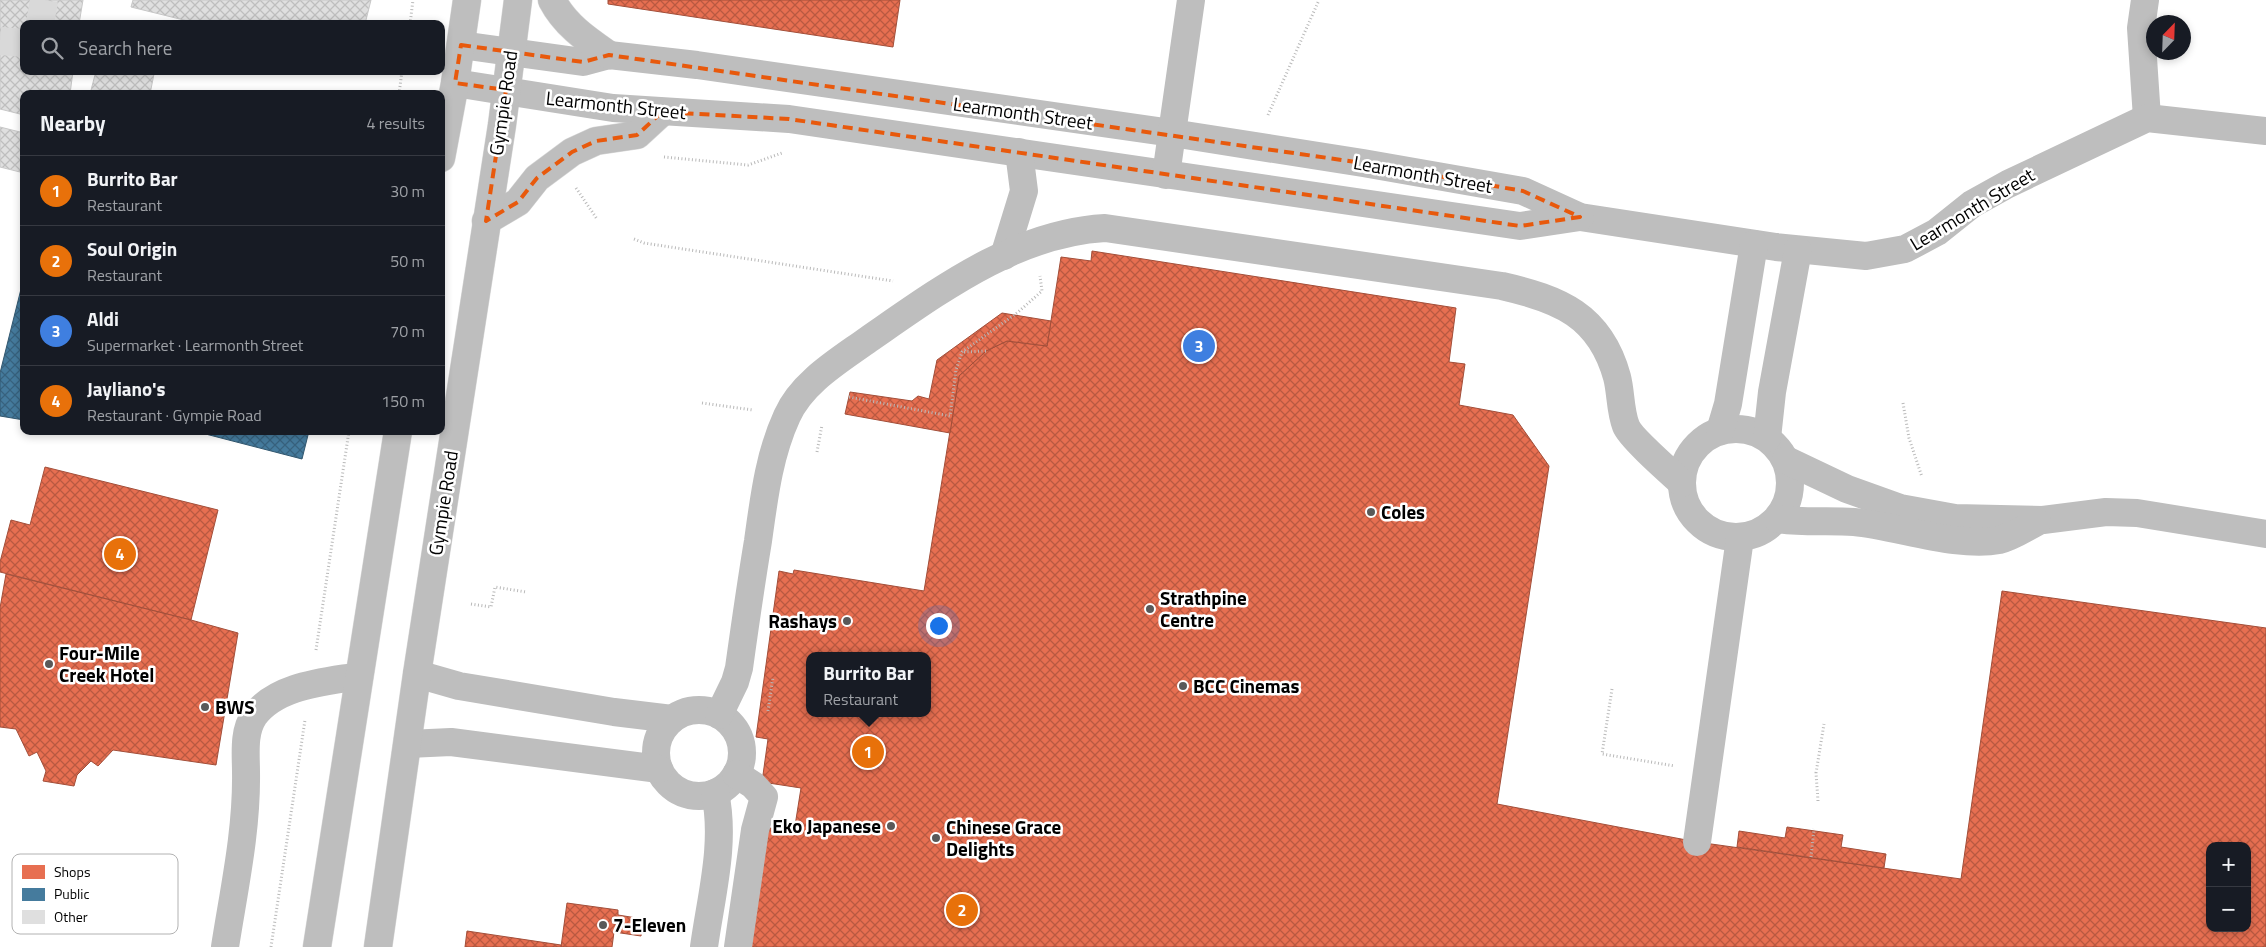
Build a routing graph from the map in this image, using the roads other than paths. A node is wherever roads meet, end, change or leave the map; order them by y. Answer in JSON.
{"nodes":[{"id":1,"x":467,"y":0,"type":"edge"},
{"id":2,"x":518,"y":0,"type":"edge"},
{"id":3,"x":552,"y":0,"type":"edge"},
{"id":4,"x":1191,"y":0,"type":"edge"},
{"id":5,"x":2146,"y":0,"type":"edge"},
{"id":6,"x":460,"y":45,"type":"junction"},
{"id":7,"x":510,"y":52,"type":"junction"},
{"id":8,"x":609,"y":55,"type":"junction"},
{"id":9,"x":455,"y":83,"type":"junction"},
{"id":10,"x":506,"y":90,"type":"junction"},
{"id":11,"x":995,"y":108,"type":"junction"},
{"id":12,"x":662,"y":112,"type":"junction"},
{"id":13,"x":2147,"y":118,"type":"junction"},
{"id":14,"x":2266,"y":131,"type":"edge"},
{"id":15,"x":1172,"y":133,"type":"junction"},
{"id":16,"x":445,"y":137,"type":"edge"},
{"id":17,"x":991,"y":148,"type":"junction"},
{"id":18,"x":1018,"y":152,"type":"junction"},
{"id":19,"x":1166,"y":175,"type":"junction"},
{"id":20,"x":1580,"y":217,"type":"junction"},
{"id":21,"x":486,"y":221,"type":"junction"},
{"id":22,"x":1754,"y":244,"type":"junction"},
{"id":23,"x":1798,"y":250,"type":"junction"},
{"id":24,"x":1004,"y":256,"type":"junction"},
{"id":25,"x":1720,"y":432,"type":"junction"},
{"id":26,"x":397,"y":435,"type":"edge"},
{"id":27,"x":1767,"y":438,"type":"junction"},
{"id":28,"x":1786,"y":460,"type":"junction"},
{"id":29,"x":1682,"y":483,"type":"junction"},
{"id":30,"x":1778,"y":519,"type":"junction"},
{"id":31,"x":2043,"y":520,"type":"junction"},
{"id":32,"x":2266,"y":534,"type":"edge"},
{"id":33,"x":1739,"y":548,"type":"junction"},
{"id":34,"x":417,"y":674,"type":"junction"},
{"id":35,"x":359,"y":676,"type":"junction"},
{"id":36,"x":719,"y":715,"type":"junction"},
{"id":37,"x":672,"y":719,"type":"junction"},
{"id":38,"x":408,"y":744,"type":"junction"},
{"id":39,"x":659,"y":769,"type":"junction"},
{"id":40,"x":736,"y":774,"type":"junction"},
{"id":41,"x":715,"y":793,"type":"junction"},
{"id":42,"x":1697,"y":842,"type":"dead end"},
{"id":43,"x":225,"y":947,"type":"edge"},
{"id":44,"x":317,"y":947,"type":"edge"},
{"id":45,"x":378,"y":947,"type":"edge"},
{"id":46,"x":704,"y":947,"type":"edge"},
{"id":47,"x":738,"y":947,"type":"edge"}],
"edges":[{"from":1,"to":6,"type":"main road"},
{"from":2,"to":7,"type":"main road","name":"Gympie Road"},
{"from":3,"to":8,"type":"main road"},
{"from":4,"to":15,"type":"main road"},
{"from":5,"to":13,"type":"main road"},
{"from":6,"to":7,"type":"main road","name":"Learmonth Street"},
{"from":6,"to":9,"type":"main road"},
{"from":7,"to":8,"type":"main road","name":"Learmonth Street"},
{"from":7,"to":10,"type":"main road","name":"Gympie Road"},
{"from":8,"to":11,"type":"main road","name":"Learmonth Street"},
{"from":9,"to":10,"type":"main road","name":"Learmonth Street"},
{"from":9,"to":16,"type":"main road"},
{"from":10,"to":12,"type":"main road","name":"Learmonth Street"},
{"from":10,"to":21,"type":"main road","name":"Gympie Road"},
{"from":11,"to":15,"type":"main road","name":"Learmonth Street"},
{"from":11,"to":17,"type":"main road"},
{"from":12,"to":17,"type":"main road","name":"Learmonth Street"},
{"from":12,"to":21,"type":"main road"},
{"from":13,"to":14,"type":"main road"},
{"from":13,"to":23,"type":"main road","name":"Learmonth Street"},
{"from":15,"to":19,"type":"main road"},
{"from":15,"to":20,"type":"main road","name":"Learmonth Street"},
{"from":17,"to":18,"type":"main road","name":"Learmonth Street"},
{"from":18,"to":19,"type":"main road","name":"Learmonth Street"},
{"from":18,"to":24,"type":"main road"},
{"from":19,"to":20,"type":"main road","name":"Learmonth Street"},
{"from":20,"to":22,"type":"main road","name":"Learmonth Street"},
{"from":21,"to":34,"type":"main road","name":"Gympie Road"},
{"from":22,"to":23,"type":"main road","name":"Learmonth Street"},
{"from":22,"to":25,"type":"main road"},
{"from":23,"to":27,"type":"main road"},
{"from":24,"to":29,"type":"main road"},
{"from":24,"to":36,"type":"main road"},
{"from":25,"to":27,"type":"main road"},
{"from":25,"to":29,"type":"main road"},
{"from":26,"to":35,"type":"main road"},
{"from":27,"to":28,"type":"main road"},
{"from":28,"to":30,"type":"main road"},
{"from":28,"to":31,"type":"main road"},
{"from":29,"to":33,"type":"main road"},
{"from":30,"to":31,"type":"main road"},
{"from":30,"to":33,"type":"main road"},
{"from":31,"to":32,"type":"main road"},
{"from":33,"to":42,"type":"main road"},
{"from":34,"to":37,"type":"main road"},
{"from":34,"to":38,"type":"main road","name":"Gympie Road"},
{"from":35,"to":43,"type":"main road"},
{"from":35,"to":44,"type":"main road"},
{"from":36,"to":37,"type":"main road"},
{"from":36,"to":40,"type":"main road"},
{"from":37,"to":39,"type":"main road"},
{"from":38,"to":39,"type":"main road"},
{"from":38,"to":45,"type":"main road","name":"Gympie Road"},
{"from":39,"to":41,"type":"main road"},
{"from":40,"to":41,"type":"main road"},
{"from":40,"to":47,"type":"main road"},
{"from":41,"to":46,"type":"main road"}]}
